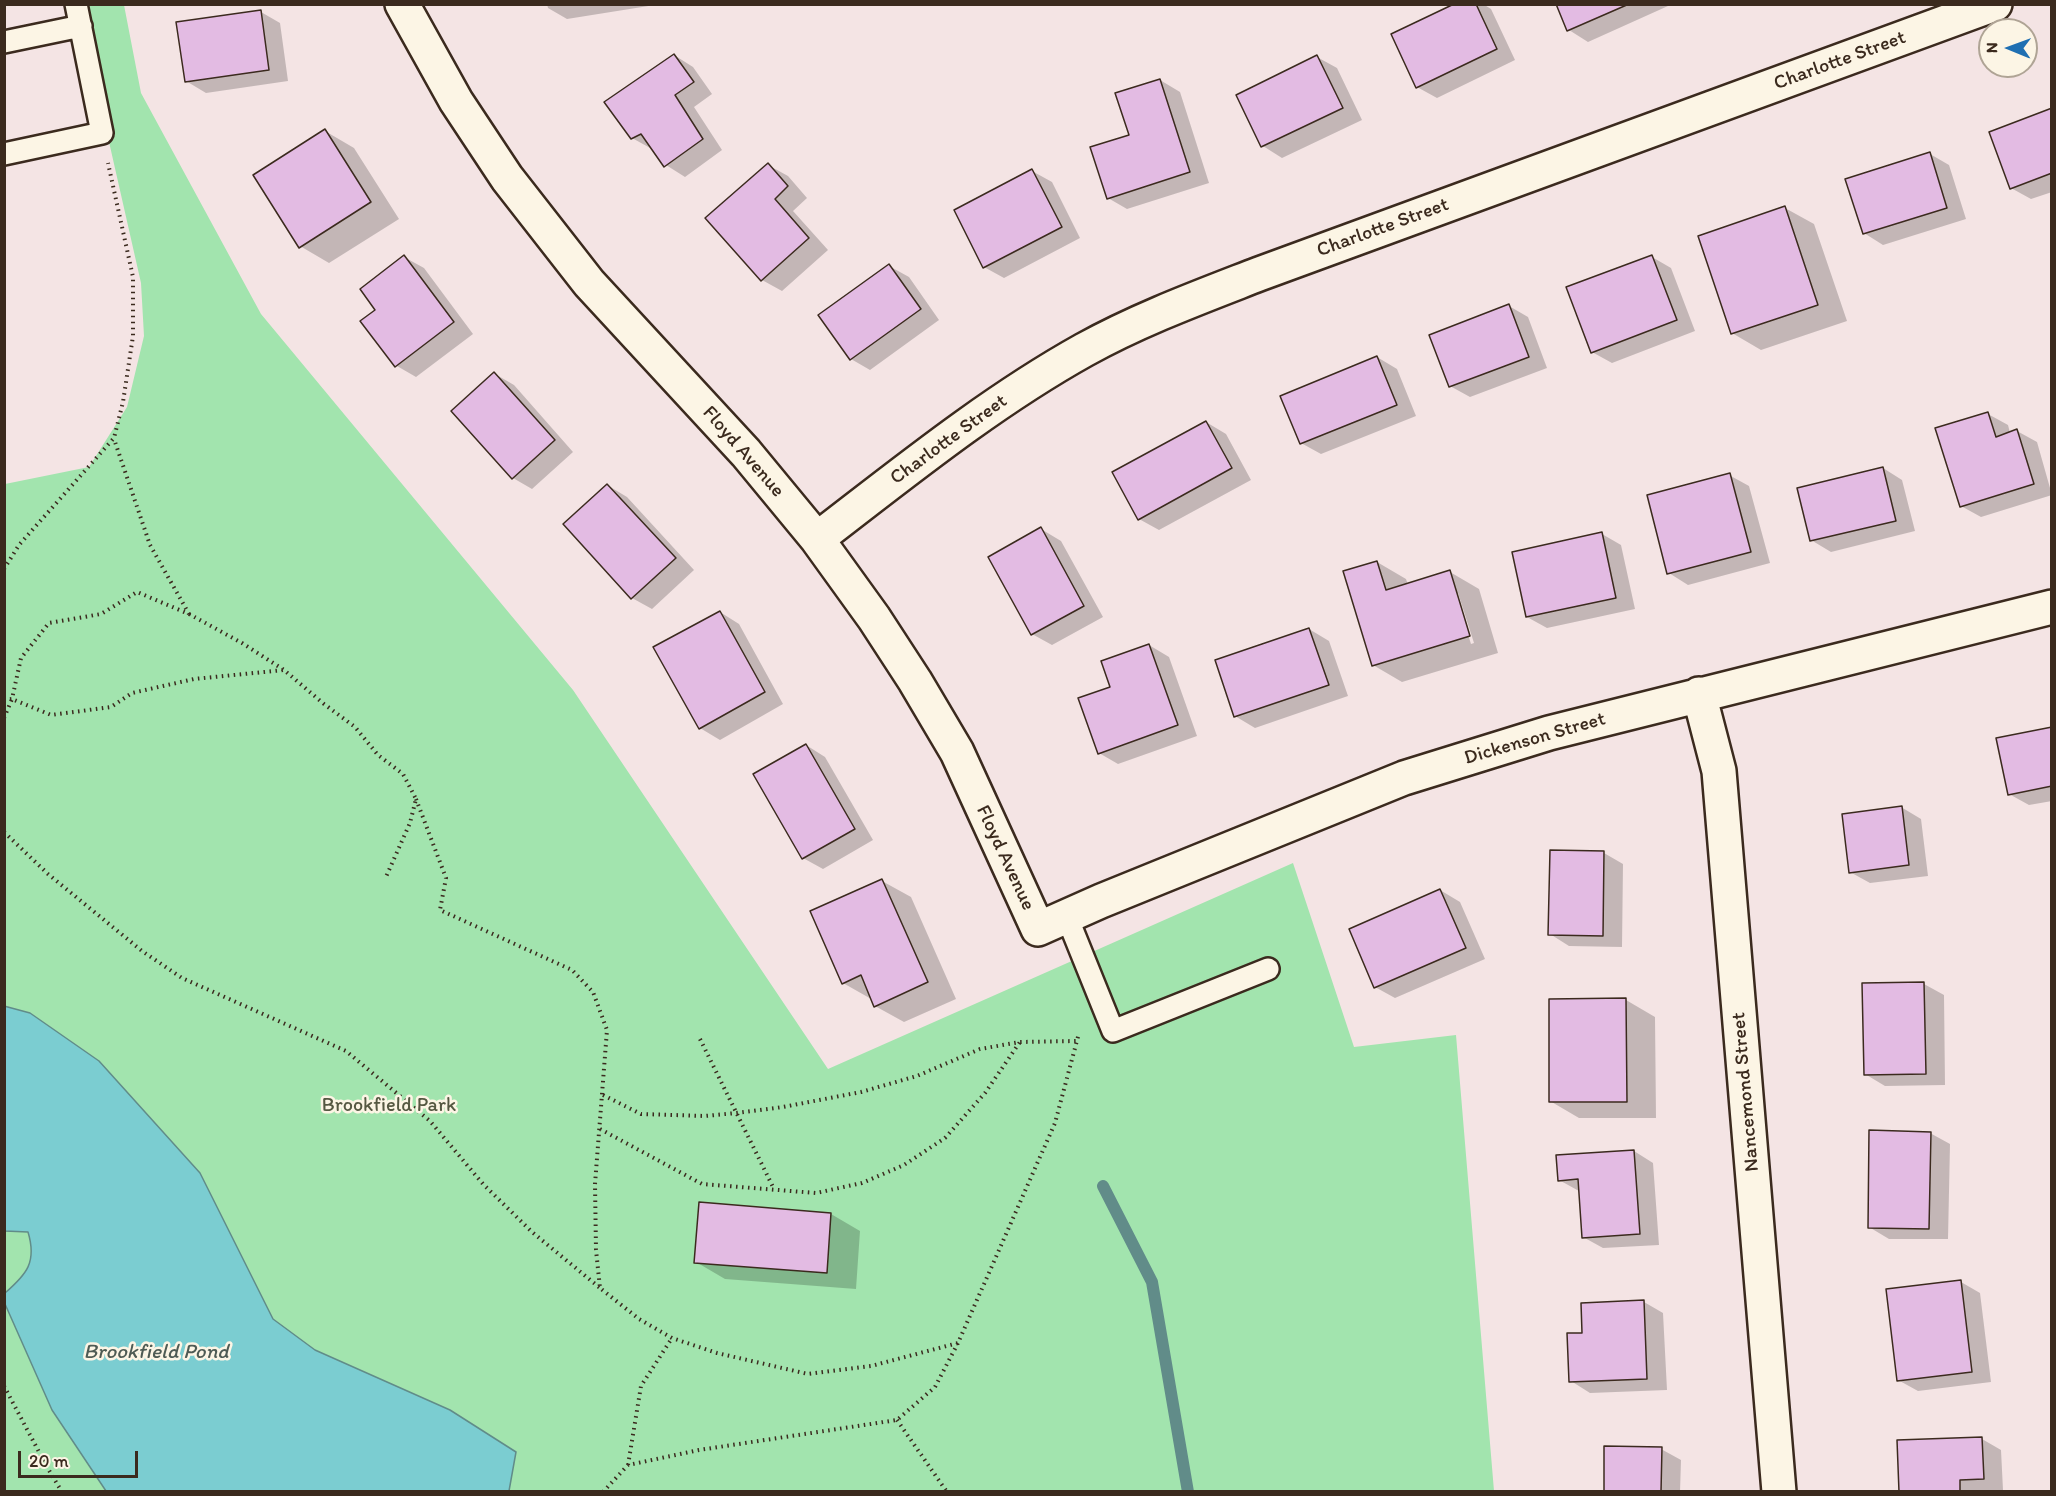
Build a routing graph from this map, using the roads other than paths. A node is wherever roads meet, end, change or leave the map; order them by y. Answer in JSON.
{"nodes":[{"id":1,"x":76,"y":4,"type":"edge"},
{"id":2,"x":402,"y":4,"type":"edge"},
{"id":3,"x":1995,"y":4,"type":"edge"},
{"id":4,"x":81,"y":26,"type":"junction"},
{"id":5,"x":4,"y":42,"type":"edge"},
{"id":6,"x":4,"y":154,"type":"edge"},
{"id":7,"x":817,"y":539,"type":"junction"},
{"id":8,"x":2052,"y":607,"type":"edge"},
{"id":9,"x":1699,"y":694,"type":"junction"},
{"id":10,"x":1052,"y":923,"type":"junction"},
{"id":11,"x":1268,"y":969,"type":"dead end"},
{"id":12,"x":1779,"y":1491,"type":"edge"}],
"edges":[{"from":1,"to":4,"type":"lane"},
{"from":2,"to":7,"type":"street","name":"Floyd Avenue"},
{"from":3,"to":7,"type":"street","name":"Charlotte Street"},
{"from":4,"to":5,"type":"lane"},
{"from":4,"to":6,"type":"lane"},
{"from":7,"to":10,"type":"street","name":"Floyd Avenue"},
{"from":8,"to":9,"type":"street","name":"Dickenson Street"},
{"from":9,"to":10,"type":"street","name":"Dickenson Street"},
{"from":9,"to":12,"type":"street","name":"Nancemond Street"},
{"from":10,"to":11,"type":"lane"}]}
